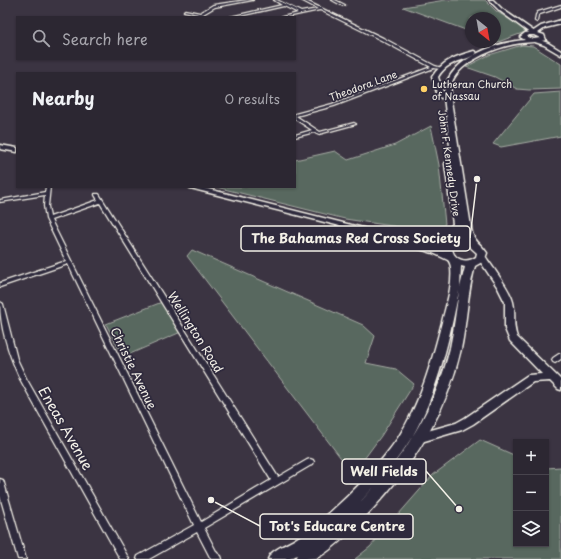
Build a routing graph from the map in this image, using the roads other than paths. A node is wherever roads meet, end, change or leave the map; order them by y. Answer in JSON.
{"nodes":[{"id":1,"x":252,"y":0,"type":"edge"},
{"id":2,"x":275,"y":0,"type":"edge"},
{"id":3,"x":302,"y":0,"type":"edge"},
{"id":4,"x":341,"y":0,"type":"edge"},
{"id":5,"x":491,"y":0,"type":"edge"},
{"id":6,"x":334,"y":1,"type":"edge"},
{"id":7,"x":284,"y":5,"type":"junction"},
{"id":8,"x":344,"y":5,"type":"dead end"},
{"id":9,"x":561,"y":6,"type":"edge"},
{"id":10,"x":319,"y":9,"type":"junction"},
{"id":11,"x":185,"y":11,"type":"dead end"},
{"id":12,"x":302,"y":12,"type":"junction"},
{"id":13,"x":200,"y":14,"type":"junction"},
{"id":14,"x":197,"y":16,"type":"edge"},
{"id":15,"x":235,"y":16,"type":"edge"},
{"id":16,"x":287,"y":16,"type":"edge"},
{"id":17,"x":536,"y":21,"type":"dead end"},
{"id":18,"x":561,"y":22,"type":"edge"},
{"id":19,"x":561,"y":26,"type":"edge"},
{"id":20,"x":540,"y":29,"type":"junction"},
{"id":21,"x":530,"y":34,"type":"junction"},
{"id":22,"x":543,"y":37,"type":"junction"},
{"id":23,"x":561,"y":48,"type":"edge"},
{"id":24,"x":477,"y":53,"type":"junction"},
{"id":25,"x":561,"y":53,"type":"edge"},
{"id":26,"x":437,"y":67,"type":"junction"},
{"id":27,"x":441,"y":96,"type":"junction"},
{"id":28,"x":296,"y":116,"type":"edge"},
{"id":29,"x":296,"y":117,"type":"edge"},
{"id":30,"x":354,"y":124,"type":"dead end"},
{"id":31,"x":315,"y":131,"type":"junction"},
{"id":32,"x":296,"y":136,"type":"edge"},
{"id":33,"x":0,"y":147,"type":"edge"},
{"id":34,"x":16,"y":150,"type":"edge"},
{"id":35,"x":196,"y":188,"type":"edge"},
{"id":36,"x":48,"y":190,"type":"edge"},
{"id":37,"x":0,"y":201,"type":"edge"},
{"id":38,"x":48,"y":219,"type":"junction"},
{"id":39,"x":458,"y":225,"type":"junction"},
{"id":40,"x":358,"y":228,"type":"junction"},
{"id":41,"x":427,"y":241,"type":"junction"},
{"id":42,"x":452,"y":243,"type":"junction"},
{"id":43,"x":472,"y":243,"type":"junction"},
{"id":44,"x":453,"y":260,"type":"junction"},
{"id":45,"x":69,"y":262,"type":"junction"},
{"id":46,"x":479,"y":263,"type":"junction"},
{"id":47,"x":0,"y":285,"type":"edge"},
{"id":48,"x":0,"y":304,"type":"edge"},
{"id":49,"x":561,"y":356,"type":"edge"},
{"id":50,"x":555,"y":360,"type":"dead end"},
{"id":51,"x":552,"y":377,"type":"junction"},
{"id":52,"x":561,"y":386,"type":"edge"},
{"id":53,"x":420,"y":437,"type":"junction"},
{"id":54,"x":310,"y":462,"type":"dead end"},
{"id":55,"x":276,"y":481,"type":"junction"},
{"id":56,"x":0,"y":483,"type":"edge"},
{"id":57,"x":199,"y":527,"type":"junction"},
{"id":58,"x":216,"y":558,"type":"edge"},
{"id":59,"x":22,"y":559,"type":"edge"},
{"id":60,"x":125,"y":559,"type":"edge"},
{"id":61,"x":141,"y":559,"type":"edge"},
{"id":62,"x":276,"y":559,"type":"edge"},
{"id":63,"x":303,"y":559,"type":"edge"}],
"edges":[{"from":1,"to":13,"type":"street"},
{"from":2,"to":7,"type":"street"},
{"from":3,"to":10,"type":"street"},
{"from":4,"to":6,"type":"street"},
{"from":5,"to":21,"type":"main road"},
{"from":6,"to":8,"type":"street"},
{"from":7,"to":12,"type":"street"},
{"from":7,"to":15,"type":"street"},
{"from":9,"to":17,"type":"street"},
{"from":10,"to":12,"type":"street"},
{"from":10,"to":26,"type":"street"},
{"from":11,"to":13,"type":"street"},
{"from":12,"to":16,"type":"street"},
{"from":13,"to":14,"type":"street"},
{"from":18,"to":20,"type":"highway","name":"John F. Kennedy Drive"},
{"from":19,"to":22,"type":"highway","name":"John F. Kennedy Drive"},
{"from":20,"to":21,"type":"highway"},
{"from":20,"to":21,"type":"highway","name":"John F. Kennedy Drive"},
{"from":21,"to":22,"type":"highway","name":"John F. Kennedy Drive"},
{"from":21,"to":22,"type":"highway","name":"John F. Kennedy Drive"},
{"from":21,"to":24,"type":"highway","name":"John F. Kennedy Drive"},
{"from":21,"to":25,"type":"main road"},
{"from":21,"to":43,"type":"highway","name":"John F. Kennedy Drive"},
{"from":22,"to":23,"type":"main road"},
{"from":24,"to":26,"type":"highway"},
{"from":24,"to":27,"type":"highway","name":"John F. Kennedy Drive"},
{"from":26,"to":27,"type":"highway"},
{"from":26,"to":28,"type":"street","name":"Theodora Lane"},
{"from":27,"to":39,"type":"highway","name":"John F. Kennedy Drive"},
{"from":29,"to":31,"type":"street"},
{"from":30,"to":31,"type":"street"},
{"from":31,"to":32,"type":"street"},
{"from":33,"to":34,"type":"main road"},
{"from":35,"to":40,"type":"main road"},
{"from":36,"to":37,"type":"street"},
{"from":36,"to":38,"type":"street","name":"Christie Avenue"},
{"from":38,"to":45,"type":"street","name":"Christie Avenue"},
{"from":38,"to":55,"type":"street","name":"Wellington Road"},
{"from":39,"to":41,"type":"highway"},
{"from":39,"to":42,"type":"highway","name":"John F. Kennedy Drive"},
{"from":40,"to":41,"type":"main road"},
{"from":40,"to":44,"type":"main road"},
{"from":41,"to":42,"type":"main road"},
{"from":42,"to":43,"type":"highway"},
{"from":42,"to":44,"type":"highway","name":"John F. Kennedy Drive"},
{"from":43,"to":46,"type":"highway","name":"John F. Kennedy Drive"},
{"from":44,"to":46,"type":"highway"},
{"from":44,"to":62,"type":"highway","name":"John F. Kennedy Drive"},
{"from":45,"to":47,"type":"street"},
{"from":45,"to":57,"type":"street","name":"Christie Avenue"},
{"from":46,"to":51,"type":"main road"},
{"from":46,"to":53,"type":"highway"},
{"from":48,"to":60,"type":"street","name":"Eneas Avenue"},
{"from":49,"to":50,"type":"street"},
{"from":51,"to":52,"type":"main road"},
{"from":51,"to":53,"type":"main road"},
{"from":53,"to":63,"type":"highway"},
{"from":54,"to":55,"type":"street"},
{"from":55,"to":57,"type":"street"},
{"from":56,"to":59,"type":"street"},
{"from":57,"to":58,"type":"street","name":"Christie Avenue"},
{"from":57,"to":61,"type":"street"}]}
